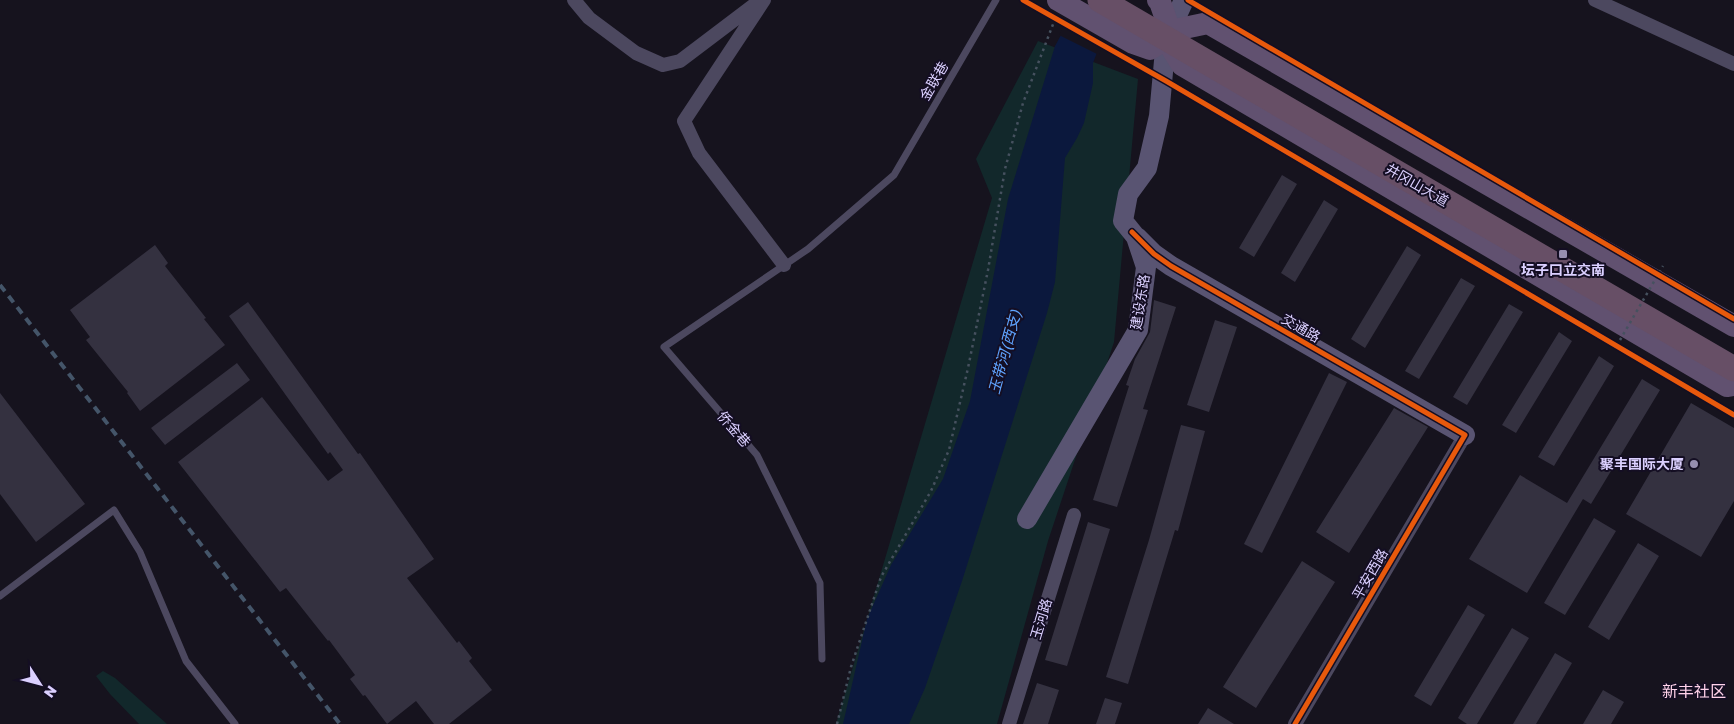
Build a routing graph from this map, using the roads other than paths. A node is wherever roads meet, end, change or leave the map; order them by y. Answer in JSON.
{"nodes":[{"id":1,"x":574,"y":0,"type":"edge"},
{"id":2,"x":762,"y":0,"type":"edge"},
{"id":3,"x":996,"y":0,"type":"edge"},
{"id":4,"x":1100,"y":0,"type":"edge"},
{"id":5,"x":1158,"y":0,"type":"edge"},
{"id":6,"x":1184,"y":0,"type":"edge"},
{"id":7,"x":1595,"y":0,"type":"edge"},
{"id":8,"x":1127,"y":7,"type":"edge"},
{"id":9,"x":1053,"y":11,"type":"edge"},
{"id":10,"x":1168,"y":35,"type":"junction"},
{"id":11,"x":1734,"y":64,"type":"edge"},
{"id":12,"x":894,"y":175,"type":"joint"},
{"id":13,"x":1132,"y":232,"type":"junction"},
{"id":14,"x":784,"y":265,"type":"junction"},
{"id":15,"x":1734,"y":326,"type":"edge"},
{"id":16,"x":1734,"y":352,"type":"edge"},
{"id":17,"x":1734,"y":369,"type":"edge"},
{"id":18,"x":1734,"y":385,"type":"edge"},
{"id":19,"x":1464,"y":435,"type":"joint"},
{"id":20,"x":1074,"y":515,"type":"dead end"},
{"id":21,"x":1027,"y":519,"type":"dead end"},
{"id":22,"x":0,"y":596,"type":"edge"},
{"id":23,"x":822,"y":659,"type":"dead end"},
{"id":24,"x":235,"y":724,"type":"edge"},
{"id":25,"x":1009,"y":724,"type":"edge"},
{"id":26,"x":1295,"y":724,"type":"edge"}],
"edges":[{"from":1,"to":2,"type":"street"},
{"from":2,"to":14,"type":"street"},
{"from":3,"to":12,"type":"lane","name":"金联巷"},
{"from":4,"to":8,"type":"highway","name":"井冈山大道"},
{"from":5,"to":10,"type":"main road"},
{"from":6,"to":10,"type":"street","name":"建设东路"},
{"from":7,"to":11,"type":"street"},
{"from":8,"to":10,"type":"highway","name":"井冈山大道"},
{"from":9,"to":10,"type":"main road"},
{"from":10,"to":13,"type":"street","name":"建设东路"},
{"from":10,"to":15,"type":"main road"},
{"from":10,"to":16,"type":"highway","name":"井冈山大道"},
{"from":10,"to":17,"type":"highway","name":"井冈山大道"},
{"from":10,"to":18,"type":"main road"},
{"from":12,"to":14,"type":"lane","name":"侨金巷"},
{"from":13,"to":19,"type":"street","name":"交通路"},
{"from":13,"to":21,"type":"street","name":"建设东路"},
{"from":14,"to":23,"type":"lane","name":"侨金巷"},
{"from":19,"to":26,"type":"street","name":"平安西路"},
{"from":20,"to":25,"type":"street","name":"玉河路"},
{"from":22,"to":24,"type":"lane"}]}
